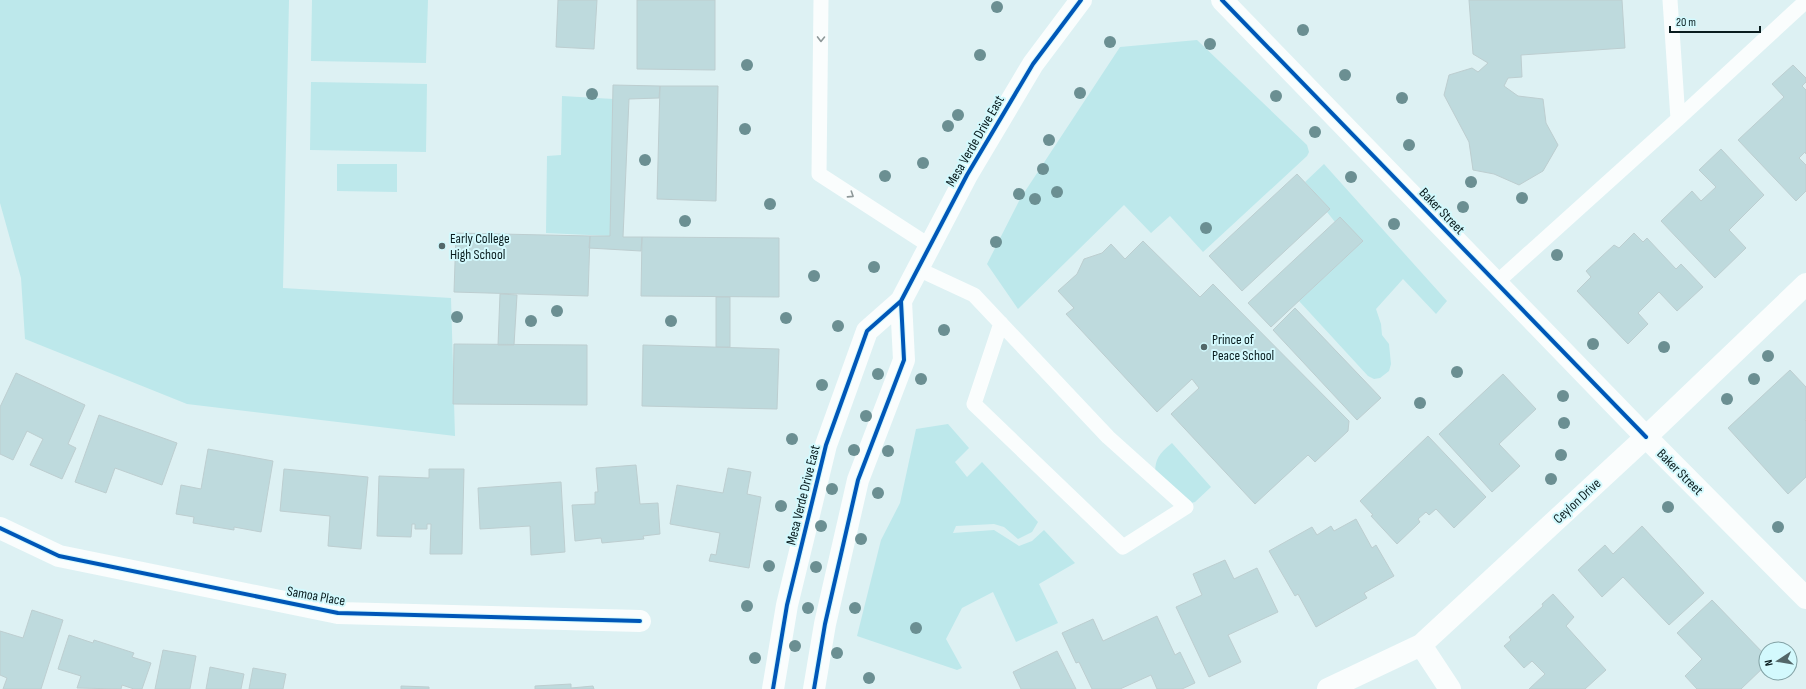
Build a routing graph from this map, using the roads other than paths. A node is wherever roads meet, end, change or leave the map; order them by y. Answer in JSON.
{"nodes":[{"id":1,"x":821,"y":0,"type":"edge"},
{"id":2,"x":1081,"y":0,"type":"edge"},
{"id":3,"x":1222,"y":0,"type":"edge"},
{"id":4,"x":1670,"y":0,"type":"edge"},
{"id":5,"x":1806,"y":1,"type":"edge"},
{"id":6,"x":1678,"y":119,"type":"junction"},
{"id":7,"x":930,"y":246,"type":"junction"},
{"id":8,"x":918,"y":268,"type":"junction"},
{"id":9,"x":1496,"y":283,"type":"junction"},
{"id":10,"x":1806,"y":284,"type":"edge"},
{"id":11,"x":901,"y":301,"type":"junction"},
{"id":12,"x":1000,"y":323,"type":"junction"},
{"id":13,"x":1646,"y":437,"type":"junction"},
{"id":14,"x":0,"y":528,"type":"edge"},
{"id":15,"x":1806,"y":598,"type":"edge"},
{"id":16,"x":640,"y":621,"type":"dead end"},
{"id":17,"x":1421,"y":645,"type":"junction"},
{"id":18,"x":773,"y":689,"type":"edge"},
{"id":19,"x":814,"y":689,"type":"edge"},
{"id":20,"x":1328,"y":689,"type":"edge"},
{"id":21,"x":1450,"y":689,"type":"edge"}],
"edges":[{"from":1,"to":7,"type":"lane","one_way":true},
{"from":2,"to":7,"type":"street","name":"Mesa Verde Drive East"},
{"from":3,"to":9,"type":"street","name":"Baker Street"},
{"from":4,"to":6,"type":"lane"},
{"from":5,"to":6,"type":"lane"},
{"from":6,"to":9,"type":"lane"},
{"from":7,"to":8,"type":"street","name":"Mesa Verde Drive East"},
{"from":8,"to":11,"type":"street","name":"Mesa Verde Drive East"},
{"from":8,"to":12,"type":"lane"},
{"from":9,"to":13,"type":"street","name":"Baker Street"},
{"from":10,"to":13,"type":"street","name":"Ceylon Drive"},
{"from":11,"to":18,"type":"street","name":"Mesa Verde Drive East"},
{"from":11,"to":19,"type":"street"},
{"from":12,"to":12,"type":"lane"},
{"from":13,"to":15,"type":"street","name":"Baker Street"},
{"from":13,"to":17,"type":"street","name":"Ceylon Drive"},
{"from":14,"to":16,"type":"street","name":"Samoa Place"},
{"from":17,"to":20,"type":"street","name":"Ceylon Drive"},
{"from":17,"to":21,"type":"street"}]}
